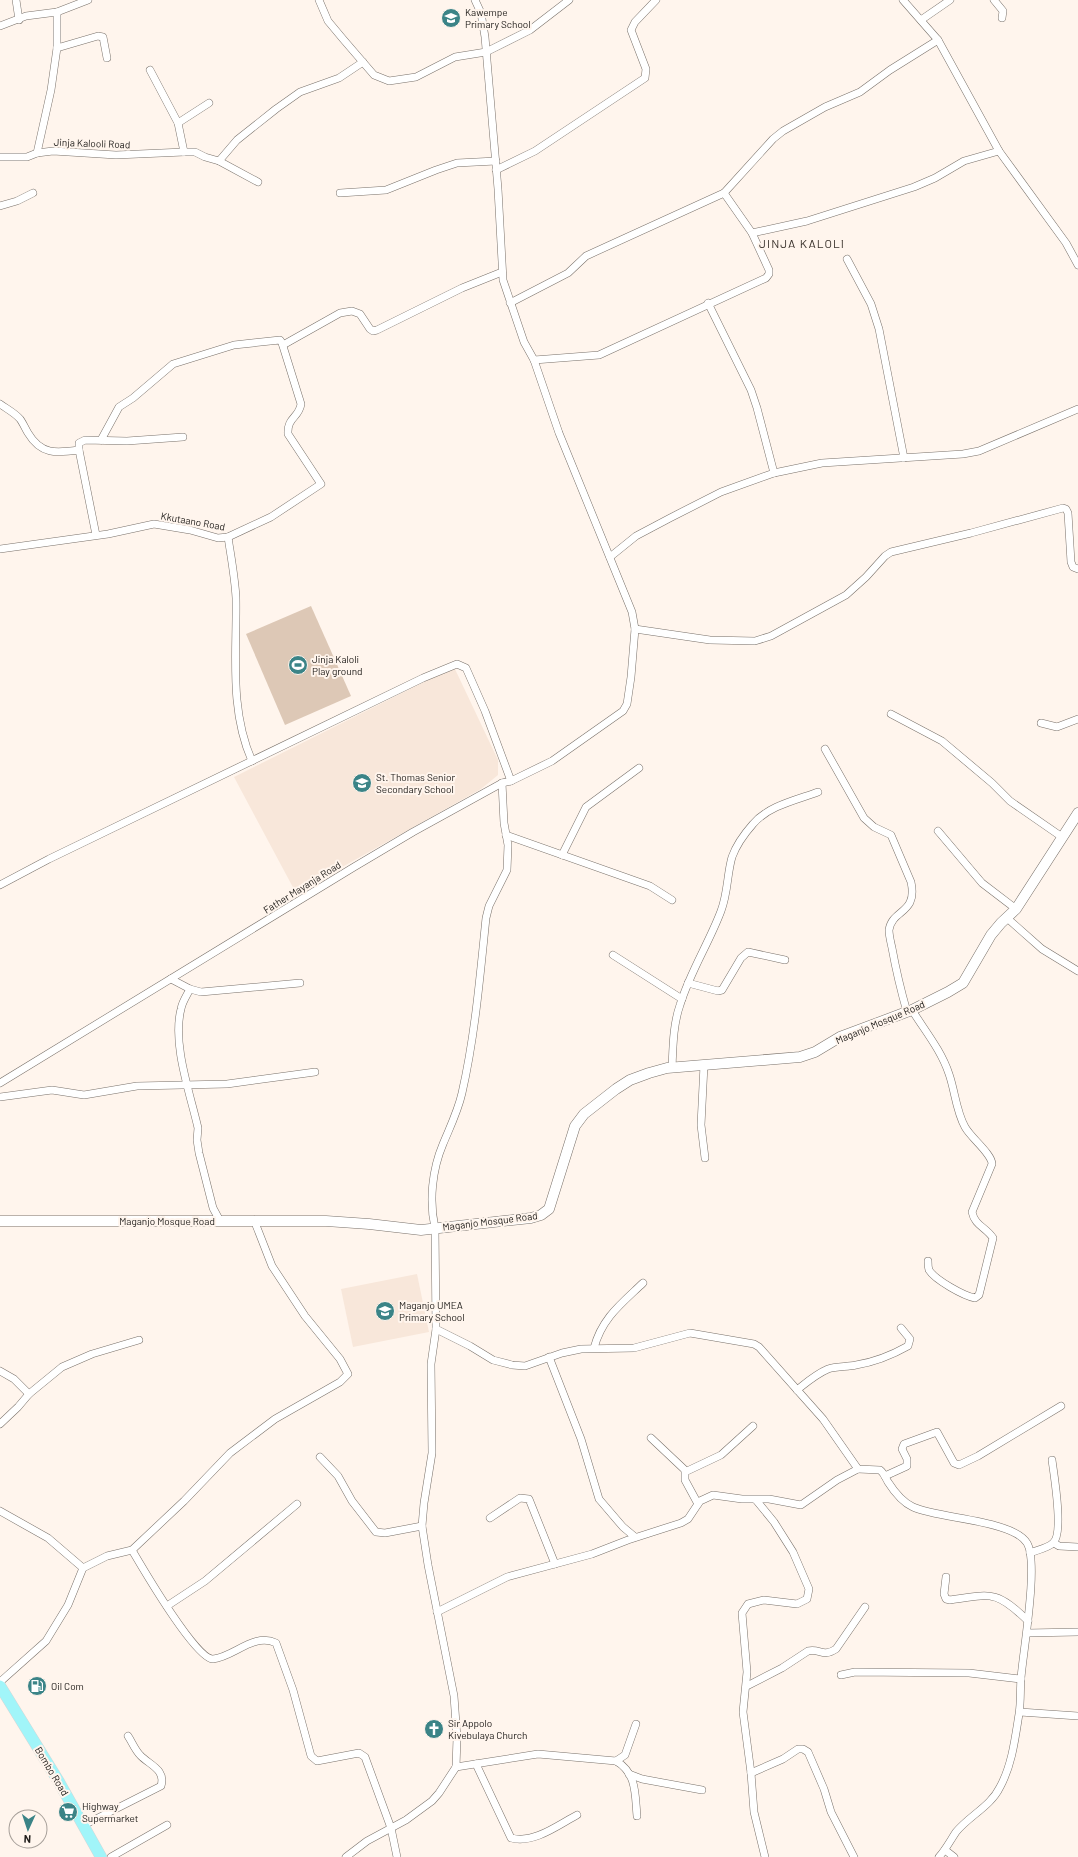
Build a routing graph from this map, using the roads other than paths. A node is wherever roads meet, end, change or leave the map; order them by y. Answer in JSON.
{"nodes":[{"id":1,"x":16,"y":0,"type":"edge"},
{"id":2,"x":88,"y":0,"type":"edge"},
{"id":3,"x":319,"y":0,"type":"edge"},
{"id":4,"x":475,"y":0,"type":"edge"},
{"id":5,"x":569,"y":0,"type":"edge"},
{"id":6,"x":656,"y":0,"type":"edge"},
{"id":7,"x":904,"y":0,"type":"edge"},
{"id":8,"x":950,"y":0,"type":"edge"},
{"id":9,"x":994,"y":0,"type":"edge"},
{"id":10,"x":58,"y":12,"type":"junction"},
{"id":11,"x":1002,"y":18,"type":"dead end"},
{"id":12,"x":19,"y":20,"type":"junction"},
{"id":13,"x":921,"y":20,"type":"junction"},
{"id":14,"x":0,"y":26,"type":"edge"},
{"id":15,"x":938,"y":40,"type":"junction"},
{"id":16,"x":57,"y":48,"type":"junction"},
{"id":17,"x":486,"y":52,"type":"junction"},
{"id":18,"x":107,"y":58,"type":"dead end"},
{"id":19,"x":363,"y":62,"type":"junction"},
{"id":20,"x":150,"y":70,"type":"dead end"},
{"id":21,"x":209,"y":103,"type":"dead end"},
{"id":22,"x":178,"y":123,"type":"junction"},
{"id":23,"x":999,"y":151,"type":"junction"},
{"id":24,"x":184,"y":152,"type":"junction"},
{"id":25,"x":37,"y":153,"type":"junction"},
{"id":26,"x":0,"y":157,"type":"edge"},
{"id":27,"x":219,"y":161,"type":"junction"},
{"id":28,"x":496,"y":161,"type":"junction"},
{"id":29,"x":496,"y":170,"type":"junction"},
{"id":30,"x":258,"y":182,"type":"dead end"},
{"id":31,"x":33,"y":193,"type":"dead end"},
{"id":32,"x":340,"y":193,"type":"dead end"},
{"id":33,"x":724,"y":193,"type":"junction"},
{"id":34,"x":0,"y":206,"type":"edge"},
{"id":35,"x":752,"y":233,"type":"junction"},
{"id":36,"x":847,"y":260,"type":"dead end"},
{"id":37,"x":1078,"y":265,"type":"edge"},
{"id":38,"x":502,"y":272,"type":"junction"},
{"id":39,"x":510,"y":303,"type":"junction"},
{"id":40,"x":708,"y":303,"type":"junction"},
{"id":41,"x":283,"y":345,"type":"junction"},
{"id":42,"x":534,"y":360,"type":"junction"},
{"id":43,"x":0,"y":404,"type":"edge"},
{"id":44,"x":1078,"y":408,"type":"edge"},
{"id":45,"x":183,"y":437,"type":"dead end"},
{"id":46,"x":101,"y":440,"type":"junction"},
{"id":47,"x":79,"y":450,"type":"junction"},
{"id":48,"x":904,"y":458,"type":"junction"},
{"id":49,"x":774,"y":472,"type":"junction"},
{"id":50,"x":96,"y":535,"type":"junction"},
{"id":51,"x":228,"y":538,"type":"junction"},
{"id":52,"x":0,"y":549,"type":"edge"},
{"id":53,"x":610,"y":557,"type":"junction"},
{"id":54,"x":1078,"y":569,"type":"edge"},
{"id":55,"x":635,"y":629,"type":"junction"},
{"id":56,"x":891,"y":714,"type":"dead end"},
{"id":57,"x":1078,"y":719,"type":"edge"},
{"id":58,"x":1041,"y":724,"type":"dead end"},
{"id":59,"x":825,"y":749,"type":"dead end"},
{"id":60,"x":252,"y":761,"type":"junction"},
{"id":61,"x":639,"y":768,"type":"dead end"},
{"id":62,"x":511,"y":781,"type":"junction"},
{"id":63,"x":502,"y":783,"type":"junction"},
{"id":64,"x":818,"y":792,"type":"dead end"},
{"id":65,"x":1078,"y":813,"type":"edge"},
{"id":66,"x":938,"y":831,"type":"dead end"},
{"id":67,"x":506,"y":835,"type":"junction"},
{"id":68,"x":1062,"y":837,"type":"junction"},
{"id":69,"x":562,"y":855,"type":"junction"},
{"id":70,"x":0,"y":885,"type":"edge"},
{"id":71,"x":672,"y":900,"type":"dead end"},
{"id":72,"x":1016,"y":909,"type":"junction"},
{"id":73,"x":1006,"y":918,"type":"junction"},
{"id":74,"x":613,"y":954,"type":"dead end"},
{"id":75,"x":785,"y":960,"type":"dead end"},
{"id":76,"x":1078,"y":971,"type":"edge"},
{"id":77,"x":171,"y":979,"type":"junction"},
{"id":78,"x":300,"y":983,"type":"dead end"},
{"id":79,"x":688,"y":983,"type":"junction"},
{"id":80,"x":190,"y":989,"type":"junction"},
{"id":81,"x":682,"y":999,"type":"junction"},
{"id":82,"x":910,"y":1011,"type":"junction"},
{"id":83,"x":704,"y":1065,"type":"junction"},
{"id":84,"x":672,"y":1068,"type":"junction"},
{"id":85,"x":315,"y":1072,"type":"dead end"},
{"id":86,"x":0,"y":1083,"type":"edge"},
{"id":87,"x":188,"y":1084,"type":"junction"},
{"id":88,"x":0,"y":1097,"type":"edge"},
{"id":89,"x":705,"y":1158,"type":"dead end"},
{"id":90,"x":254,"y":1220,"type":"junction"},
{"id":91,"x":0,"y":1221,"type":"edge"},
{"id":92,"x":220,"y":1221,"type":"junction"},
{"id":93,"x":435,"y":1228,"type":"junction"},
{"id":94,"x":928,"y":1261,"type":"dead end"},
{"id":95,"x":642,"y":1283,"type":"dead end"},
{"id":96,"x":902,"y":1328,"type":"dead end"},
{"id":97,"x":436,"y":1329,"type":"junction"},
{"id":98,"x":139,"y":1340,"type":"dead end"},
{"id":99,"x":594,"y":1348,"type":"junction"},
{"id":100,"x":549,"y":1357,"type":"junction"},
{"id":101,"x":0,"y":1370,"type":"edge"},
{"id":102,"x":797,"y":1390,"type":"junction"},
{"id":103,"x":28,"y":1394,"type":"junction"},
{"id":104,"x":1061,"y":1406,"type":"dead end"},
{"id":105,"x":0,"y":1424,"type":"edge"},
{"id":106,"x":753,"y":1426,"type":"dead end"},
{"id":107,"x":651,"y":1438,"type":"dead end"},
{"id":108,"x":320,"y":1458,"type":"dead end"},
{"id":109,"x":1052,"y":1460,"type":"dead end"},
{"id":110,"x":858,"y":1469,"type":"junction"},
{"id":111,"x":686,"y":1470,"type":"junction"},
{"id":112,"x":885,"y":1476,"type":"junction"},
{"id":113,"x":756,"y":1500,"type":"junction"},
{"id":114,"x":297,"y":1504,"type":"dead end"},
{"id":115,"x":698,"y":1504,"type":"junction"},
{"id":116,"x":0,"y":1511,"type":"edge"},
{"id":117,"x":490,"y":1518,"type":"dead end"},
{"id":118,"x":422,"y":1526,"type":"junction"},
{"id":119,"x":635,"y":1537,"type":"junction"},
{"id":120,"x":1054,"y":1543,"type":"junction"},
{"id":121,"x":1078,"y":1547,"type":"edge"},
{"id":122,"x":132,"y":1550,"type":"junction"},
{"id":123,"x":1030,"y":1552,"type":"junction"},
{"id":124,"x":555,"y":1564,"type":"junction"},
{"id":125,"x":83,"y":1568,"type":"junction"},
{"id":126,"x":946,"y":1576,"type":"dead end"},
{"id":127,"x":167,"y":1606,"type":"junction"},
{"id":128,"x":865,"y":1607,"type":"dead end"},
{"id":129,"x":438,"y":1612,"type":"junction"},
{"id":130,"x":1028,"y":1621,"type":"junction"},
{"id":131,"x":1078,"y":1632,"type":"edge"},
{"id":132,"x":1027,"y":1633,"type":"junction"},
{"id":133,"x":841,"y":1675,"type":"dead end"},
{"id":134,"x":1021,"y":1679,"type":"junction"},
{"id":135,"x":0,"y":1682,"type":"edge"},
{"id":136,"x":0,"y":1686,"type":"edge"},
{"id":137,"x":747,"y":1686,"type":"junction"},
{"id":138,"x":1020,"y":1712,"type":"junction"},
{"id":139,"x":1078,"y":1716,"type":"edge"},
{"id":140,"x":636,"y":1724,"type":"dead end"},
{"id":141,"x":128,"y":1736,"type":"dead end"},
{"id":142,"x":616,"y":1761,"type":"junction"},
{"id":143,"x":476,"y":1764,"type":"junction"},
{"id":144,"x":456,"y":1767,"type":"junction"},
{"id":145,"x":751,"y":1773,"type":"junction"},
{"id":146,"x":629,"y":1774,"type":"junction"},
{"id":147,"x":702,"y":1790,"type":"dead end"},
{"id":148,"x":578,"y":1815,"type":"dead end"},
{"id":149,"x":637,"y":1816,"type":"dead end"},
{"id":150,"x":84,"y":1825,"type":"junction"},
{"id":151,"x":167,"y":1825,"type":"dead end"},
{"id":152,"x":391,"y":1828,"type":"junction"},
{"id":153,"x":945,"y":1850,"type":"junction"},
{"id":154,"x":101,"y":1857,"type":"edge"},
{"id":155,"x":111,"y":1857,"type":"edge"},
{"id":156,"x":346,"y":1857,"type":"edge"},
{"id":157,"x":397,"y":1857,"type":"edge"},
{"id":158,"x":765,"y":1857,"type":"edge"},
{"id":159,"x":854,"y":1857,"type":"edge"},
{"id":160,"x":939,"y":1857,"type":"edge"},
{"id":161,"x":954,"y":1857,"type":"edge"}],
"edges":[{"from":1,"to":12,"type":"street"},
{"from":2,"to":10,"type":"street"},
{"from":3,"to":19,"type":"street"},
{"from":4,"to":17,"type":"street","name":"Father Mayanja Road"},
{"from":5,"to":17,"type":"street"},
{"from":6,"to":29,"type":"street"},
{"from":7,"to":13,"type":"street"},
{"from":8,"to":13,"type":"street"},
{"from":9,"to":11,"type":"street"},
{"from":10,"to":12,"type":"street"},
{"from":10,"to":16,"type":"street"},
{"from":12,"to":14,"type":"street"},
{"from":13,"to":15,"type":"street"},
{"from":15,"to":23,"type":"street"},
{"from":15,"to":33,"type":"street"},
{"from":16,"to":18,"type":"street"},
{"from":16,"to":25,"type":"street"},
{"from":17,"to":19,"type":"street"},
{"from":17,"to":28,"type":"street","name":"Father Mayanja Road"},
{"from":19,"to":27,"type":"street"},
{"from":20,"to":22,"type":"street"},
{"from":21,"to":22,"type":"street"},
{"from":22,"to":24,"type":"street"},
{"from":23,"to":35,"type":"street"},
{"from":23,"to":37,"type":"street"},
{"from":24,"to":25,"type":"street","name":"Jinja Kalooli Road"},
{"from":24,"to":27,"type":"street","name":"Jinja Kalooli Road"},
{"from":25,"to":26,"type":"street","name":"Jinja Kalooli Road"},
{"from":27,"to":30,"type":"street","name":"Jinja Kalooli Road"},
{"from":28,"to":29,"type":"street","name":"Father Mayanja Road"},
{"from":28,"to":32,"type":"street"},
{"from":29,"to":38,"type":"street","name":"Father Mayanja Road"},
{"from":31,"to":34,"type":"street"},
{"from":33,"to":35,"type":"street"},
{"from":33,"to":39,"type":"street"},
{"from":35,"to":40,"type":"street"},
{"from":36,"to":48,"type":"street"},
{"from":38,"to":39,"type":"street","name":"Father Mayanja Road"},
{"from":38,"to":41,"type":"street"},
{"from":39,"to":42,"type":"street","name":"Father Mayanja Road"},
{"from":40,"to":42,"type":"street"},
{"from":40,"to":49,"type":"street"},
{"from":41,"to":46,"type":"street"},
{"from":41,"to":51,"type":"street","name":"Kkutaano Road"},
{"from":42,"to":53,"type":"street","name":"Father Mayanja Road"},
{"from":43,"to":47,"type":"street"},
{"from":44,"to":48,"type":"street"},
{"from":45,"to":46,"type":"street"},
{"from":46,"to":47,"type":"street"},
{"from":47,"to":50,"type":"street"},
{"from":48,"to":49,"type":"street"},
{"from":49,"to":53,"type":"street"},
{"from":50,"to":51,"type":"street","name":"Kkutaano Road"},
{"from":50,"to":52,"type":"street","name":"Kkutaano Road"},
{"from":51,"to":60,"type":"street"},
{"from":53,"to":55,"type":"street","name":"Father Mayanja Road"},
{"from":54,"to":55,"type":"street"},
{"from":55,"to":62,"type":"street","name":"Father Mayanja Road"},
{"from":56,"to":68,"type":"street"},
{"from":57,"to":58,"type":"street"},
{"from":59,"to":82,"type":"street"},
{"from":60,"to":62,"type":"street"},
{"from":60,"to":70,"type":"street"},
{"from":61,"to":69,"type":"street"},
{"from":62,"to":63,"type":"street","name":"Father Mayanja Road"},
{"from":63,"to":67,"type":"street"},
{"from":63,"to":77,"type":"street","name":"Father Mayanja Road"},
{"from":64,"to":79,"type":"street"},
{"from":65,"to":68,"type":"street","name":"Maganjo Mosque Road"},
{"from":66,"to":72,"type":"street"},
{"from":67,"to":69,"type":"street"},
{"from":67,"to":93,"type":"street"},
{"from":68,"to":72,"type":"street","name":"Maganjo Mosque Road"},
{"from":69,"to":71,"type":"street"},
{"from":72,"to":73,"type":"street","name":"Maganjo Mosque Road"},
{"from":73,"to":76,"type":"street"},
{"from":73,"to":82,"type":"street","name":"Maganjo Mosque Road"},
{"from":74,"to":81,"type":"street"},
{"from":75,"to":79,"type":"street"},
{"from":77,"to":80,"type":"street"},
{"from":77,"to":86,"type":"street","name":"Father Mayanja Road"},
{"from":78,"to":80,"type":"street"},
{"from":79,"to":81,"type":"street"},
{"from":80,"to":87,"type":"street"},
{"from":81,"to":84,"type":"street"},
{"from":82,"to":83,"type":"street","name":"Maganjo Mosque Road"},
{"from":82,"to":94,"type":"street"},
{"from":83,"to":84,"type":"street","name":"Maganjo Mosque Road"},
{"from":83,"to":89,"type":"street"},
{"from":84,"to":93,"type":"street","name":"Maganjo Mosque Road"},
{"from":85,"to":87,"type":"street"},
{"from":87,"to":88,"type":"street"},
{"from":87,"to":92,"type":"street"},
{"from":90,"to":92,"type":"street","name":"Maganjo Mosque Road"},
{"from":90,"to":93,"type":"street","name":"Maganjo Mosque Road"},
{"from":90,"to":122,"type":"street"},
{"from":91,"to":92,"type":"street","name":"Maganjo Mosque Road"},
{"from":93,"to":97,"type":"street"},
{"from":95,"to":99,"type":"street"},
{"from":96,"to":102,"type":"street"},
{"from":97,"to":100,"type":"street"},
{"from":97,"to":118,"type":"street"},
{"from":98,"to":103,"type":"street"},
{"from":99,"to":100,"type":"street"},
{"from":99,"to":102,"type":"street"},
{"from":100,"to":119,"type":"street"},
{"from":101,"to":103,"type":"street"},
{"from":102,"to":110,"type":"street"},
{"from":103,"to":105,"type":"street"},
{"from":104,"to":112,"type":"street"},
{"from":106,"to":111,"type":"street"},
{"from":107,"to":111,"type":"street"},
{"from":108,"to":118,"type":"street"},
{"from":109,"to":120,"type":"street"},
{"from":110,"to":112,"type":"street"},
{"from":110,"to":113,"type":"street"},
{"from":111,"to":115,"type":"street"},
{"from":112,"to":123,"type":"street"},
{"from":113,"to":115,"type":"street"},
{"from":113,"to":137,"type":"street"},
{"from":114,"to":127,"type":"street"},
{"from":115,"to":119,"type":"street"},
{"from":116,"to":125,"type":"street"},
{"from":117,"to":124,"type":"street"},
{"from":118,"to":129,"type":"street"},
{"from":119,"to":124,"type":"street"},
{"from":120,"to":121,"type":"street"},
{"from":120,"to":123,"type":"street"},
{"from":122,"to":125,"type":"street"},
{"from":122,"to":127,"type":"street"},
{"from":123,"to":130,"type":"street"},
{"from":124,"to":129,"type":"street"},
{"from":125,"to":135,"type":"street"},
{"from":126,"to":130,"type":"street"},
{"from":127,"to":152,"type":"street"},
{"from":128,"to":137,"type":"street"},
{"from":129,"to":144,"type":"street"},
{"from":130,"to":132,"type":"street"},
{"from":131,"to":132,"type":"street"},
{"from":132,"to":134,"type":"street"},
{"from":133,"to":134,"type":"street"},
{"from":134,"to":138,"type":"street"},
{"from":136,"to":150,"type":"main road","name":"Bombo Road"},
{"from":137,"to":145,"type":"street"},
{"from":138,"to":139,"type":"street"},
{"from":138,"to":153,"type":"street"},
{"from":140,"to":142,"type":"street"},
{"from":141,"to":150,"type":"street"},
{"from":142,"to":143,"type":"street"},
{"from":142,"to":146,"type":"street"},
{"from":143,"to":144,"type":"street"},
{"from":143,"to":148,"type":"street"},
{"from":144,"to":152,"type":"street"},
{"from":145,"to":158,"type":"street"},
{"from":145,"to":159,"type":"street"},
{"from":146,"to":147,"type":"street"},
{"from":146,"to":149,"type":"street"},
{"from":150,"to":154,"type":"main road","name":"Bombo Road"},
{"from":151,"to":155,"type":"street"},
{"from":152,"to":156,"type":"street"},
{"from":152,"to":157,"type":"street"},
{"from":153,"to":160,"type":"street"},
{"from":153,"to":161,"type":"street"}]}
